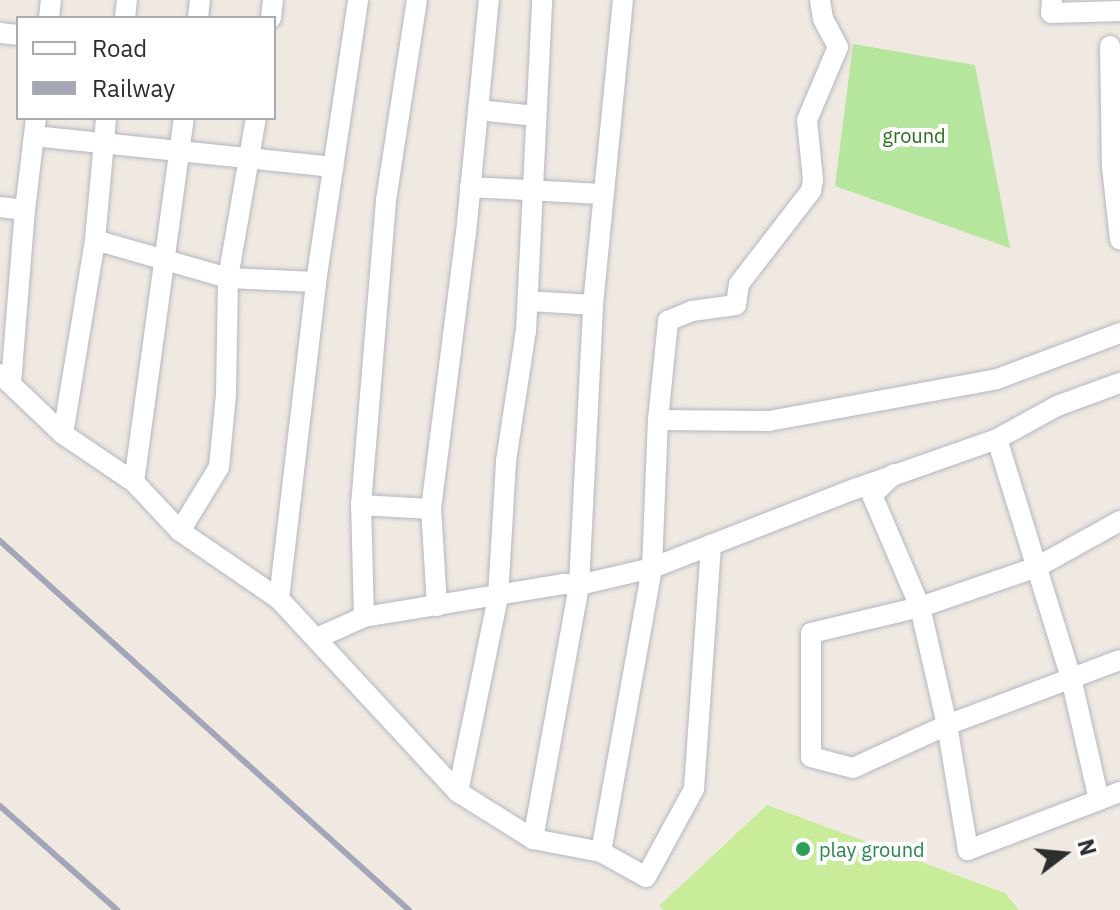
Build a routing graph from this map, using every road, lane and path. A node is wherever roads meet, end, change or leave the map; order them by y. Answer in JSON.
{"nodes":[{"id":1,"x":358,"y":0,"type":"edge"},
{"id":2,"x":417,"y":0,"type":"edge"},
{"id":3,"x":489,"y":0,"type":"edge"},
{"id":4,"x":542,"y":0,"type":"edge"},
{"id":5,"x":623,"y":0,"type":"edge"},
{"id":6,"x":820,"y":0,"type":"edge"},
{"id":7,"x":1052,"y":0,"type":"edge"},
{"id":8,"x":1120,"y":11,"type":"edge"},
{"id":9,"x":1110,"y":46,"type":"dead end"},
{"id":10,"x":478,"y":110,"type":"junction"},
{"id":11,"x":536,"y":116,"type":"junction"},
{"id":12,"x":106,"y":120,"type":"edge"},
{"id":13,"x":184,"y":120,"type":"edge"},
{"id":14,"x":256,"y":120,"type":"edge"},
{"id":15,"x":35,"y":127,"type":"edge"},
{"id":16,"x":101,"y":143,"type":"junction"},
{"id":17,"x":180,"y":149,"type":"junction"},
{"id":18,"x":250,"y":157,"type":"junction"},
{"id":19,"x":333,"y":167,"type":"junction"},
{"id":20,"x":470,"y":187,"type":"junction"},
{"id":21,"x":531,"y":190,"type":"junction"},
{"id":22,"x":602,"y":194,"type":"junction"},
{"id":23,"x":0,"y":207,"type":"edge"},
{"id":24,"x":25,"y":210,"type":"junction"},
{"id":25,"x":95,"y":240,"type":"junction"},
{"id":26,"x":1120,"y":240,"type":"edge"},
{"id":27,"x":165,"y":260,"type":"junction"},
{"id":28,"x":228,"y":278,"type":"junction"},
{"id":29,"x":316,"y":282,"type":"junction"},
{"id":30,"x":528,"y":301,"type":"junction"},
{"id":31,"x":593,"y":305,"type":"junction"},
{"id":32,"x":1120,"y":333,"type":"edge"},
{"id":33,"x":6,"y":378,"type":"edge"},
{"id":34,"x":1120,"y":383,"type":"edge"},
{"id":35,"x":658,"y":420,"type":"junction"},
{"id":36,"x":63,"y":434,"type":"junction"},
{"id":37,"x":997,"y":439,"type":"junction"},
{"id":38,"x":894,"y":474,"type":"junction"},
{"id":39,"x":134,"y":482,"type":"junction"},
{"id":40,"x":361,"y":505,"type":"junction"},
{"id":41,"x":431,"y":509,"type":"junction"},
{"id":42,"x":1120,"y":521,"type":"edge"},
{"id":43,"x":180,"y":531,"type":"junction"},
{"id":44,"x":711,"y":545,"type":"junction"},
{"id":45,"x":1037,"y":567,"type":"junction"},
{"id":46,"x":652,"y":568,"type":"junction"},
{"id":47,"x":579,"y":585,"type":"junction"},
{"id":48,"x":498,"y":597,"type":"junction"},
{"id":49,"x":279,"y":599,"type":"junction"},
{"id":50,"x":437,"y":606,"type":"junction"},
{"id":51,"x":920,"y":607,"type":"junction"},
{"id":52,"x":364,"y":617,"type":"junction"},
{"id":53,"x":317,"y":638,"type":"junction"},
{"id":54,"x":1120,"y":660,"type":"edge"},
{"id":55,"x":1071,"y":678,"type":"junction"},
{"id":56,"x":947,"y":725,"type":"junction"},
{"id":57,"x":458,"y":792,"type":"junction"},
{"id":58,"x":1120,"y":792,"type":"edge"},
{"id":59,"x":1099,"y":800,"type":"junction"},
{"id":60,"x":533,"y":839,"type":"junction"},
{"id":61,"x":601,"y":852,"type":"junction"}],
"edges":[{"from":1,"to":19,"type":"street"},
{"from":2,"to":40,"type":"street"},
{"from":3,"to":10,"type":"street"},
{"from":4,"to":11,"type":"street"},
{"from":5,"to":22,"type":"street"},
{"from":6,"to":35,"type":"street"},
{"from":7,"to":8,"type":"street"},
{"from":9,"to":26,"type":"street"},
{"from":10,"to":11,"type":"street"},
{"from":10,"to":20,"type":"street"},
{"from":11,"to":21,"type":"street"},
{"from":12,"to":16,"type":"street"},
{"from":13,"to":17,"type":"street"},
{"from":14,"to":18,"type":"street"},
{"from":15,"to":16,"type":"street"},
{"from":15,"to":24,"type":"street"},
{"from":16,"to":17,"type":"street"},
{"from":16,"to":25,"type":"street"},
{"from":17,"to":18,"type":"street"},
{"from":17,"to":27,"type":"street"},
{"from":18,"to":19,"type":"street"},
{"from":18,"to":28,"type":"street"},
{"from":19,"to":29,"type":"street"},
{"from":20,"to":21,"type":"street"},
{"from":20,"to":41,"type":"street"},
{"from":21,"to":22,"type":"street"},
{"from":21,"to":30,"type":"street"},
{"from":22,"to":31,"type":"street"},
{"from":23,"to":24,"type":"street"},
{"from":24,"to":33,"type":"street"},
{"from":25,"to":27,"type":"street"},
{"from":25,"to":36,"type":"street"},
{"from":27,"to":28,"type":"street"},
{"from":27,"to":39,"type":"street"},
{"from":28,"to":29,"type":"street"},
{"from":28,"to":43,"type":"street"},
{"from":29,"to":49,"type":"street"},
{"from":30,"to":31,"type":"street"},
{"from":30,"to":48,"type":"street"},
{"from":31,"to":47,"type":"street"},
{"from":32,"to":35,"type":"street"},
{"from":33,"to":36,"type":"street"},
{"from":34,"to":37,"type":"street"},
{"from":35,"to":46,"type":"street"},
{"from":36,"to":39,"type":"street"},
{"from":37,"to":38,"type":"street"},
{"from":37,"to":45,"type":"street"},
{"from":38,"to":44,"type":"street"},
{"from":38,"to":51,"type":"street"},
{"from":39,"to":43,"type":"street"},
{"from":40,"to":41,"type":"street"},
{"from":40,"to":52,"type":"street"},
{"from":41,"to":50,"type":"street"},
{"from":42,"to":45,"type":"street"},
{"from":43,"to":49,"type":"street"},
{"from":44,"to":46,"type":"street"},
{"from":44,"to":61,"type":"street"},
{"from":45,"to":51,"type":"street"},
{"from":45,"to":55,"type":"street"},
{"from":46,"to":47,"type":"street"},
{"from":46,"to":61,"type":"street"},
{"from":47,"to":48,"type":"street"},
{"from":47,"to":60,"type":"street"},
{"from":48,"to":50,"type":"street"},
{"from":48,"to":57,"type":"street"},
{"from":49,"to":53,"type":"street"},
{"from":50,"to":52,"type":"street"},
{"from":51,"to":56,"type":"street"},
{"from":51,"to":56,"type":"street"},
{"from":52,"to":53,"type":"street"},
{"from":53,"to":57,"type":"street"},
{"from":54,"to":55,"type":"street"},
{"from":55,"to":56,"type":"street"},
{"from":55,"to":59,"type":"street"},
{"from":56,"to":59,"type":"street"},
{"from":57,"to":60,"type":"street"},
{"from":58,"to":59,"type":"street"},
{"from":60,"to":61,"type":"street"}]}
